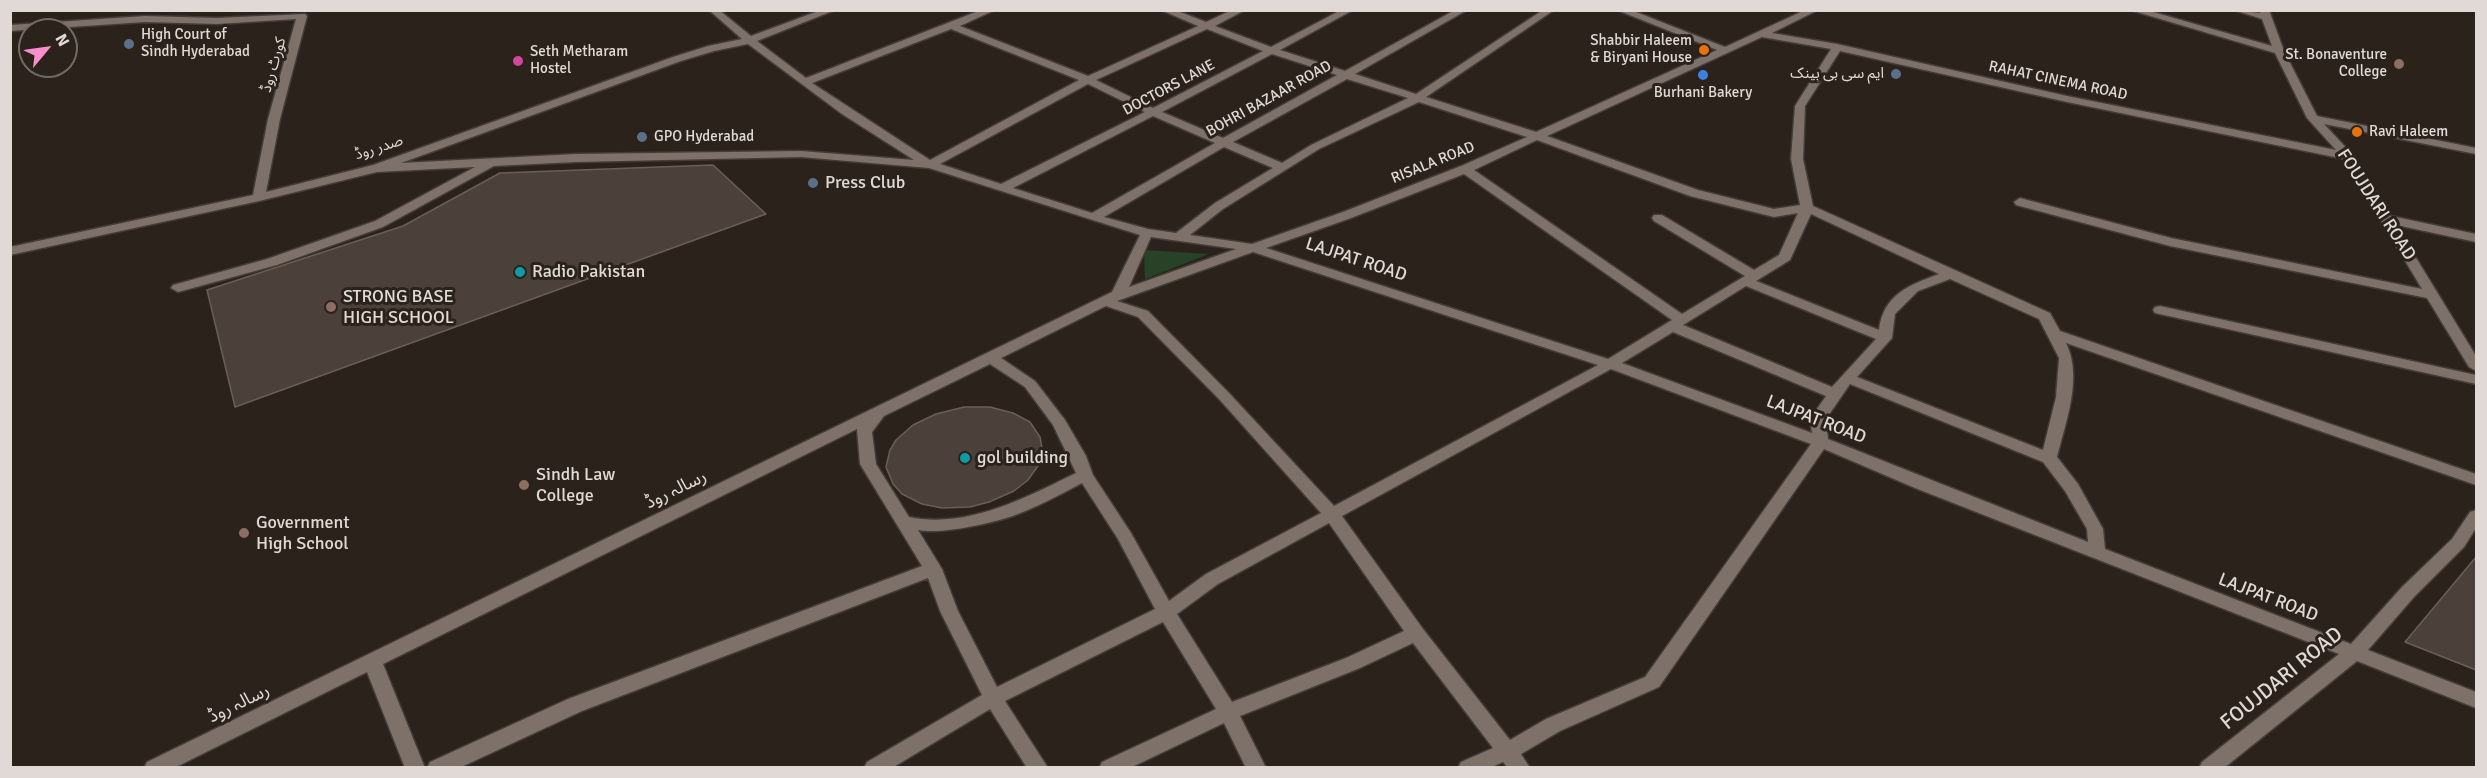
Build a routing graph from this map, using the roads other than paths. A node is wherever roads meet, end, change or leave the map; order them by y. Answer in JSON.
{"nodes":[{"id":1,"x":714,"y":10,"type":"edge"},
{"id":2,"x":831,"y":10,"type":"edge"},
{"id":3,"x":991,"y":10,"type":"edge"},
{"id":4,"x":1165,"y":10,"type":"edge"},
{"id":5,"x":1241,"y":10,"type":"edge"},
{"id":6,"x":1349,"y":10,"type":"edge"},
{"id":7,"x":1463,"y":10,"type":"edge"},
{"id":8,"x":1550,"y":10,"type":"edge"},
{"id":9,"x":1621,"y":10,"type":"edge"},
{"id":10,"x":1814,"y":10,"type":"edge"},
{"id":11,"x":2134,"y":10,"type":"edge"},
{"id":12,"x":2240,"y":11,"type":"edge"},
{"id":13,"x":2265,"y":14,"type":"edge"},
{"id":14,"x":952,"y":26,"type":"junction"},
{"id":15,"x":1208,"y":27,"type":"junction"},
{"id":16,"x":10,"y":28,"type":"edge"},
{"id":17,"x":1761,"y":34,"type":"junction"},
{"id":18,"x":748,"y":40,"type":"junction"},
{"id":19,"x":1837,"y":47,"type":"junction"},
{"id":20,"x":1725,"y":50,"type":"junction"},
{"id":21,"x":1272,"y":51,"type":"junction"},
{"id":22,"x":2279,"y":51,"type":"junction"},
{"id":23,"x":1344,"y":74,"type":"junction"},
{"id":24,"x":1088,"y":80,"type":"junction"},
{"id":25,"x":805,"y":82,"type":"junction"},
{"id":26,"x":1416,"y":99,"type":"junction"},
{"id":27,"x":1155,"y":113,"type":"junction"},
{"id":28,"x":2313,"y":118,"type":"junction"},
{"id":29,"x":1536,"y":136,"type":"junction"},
{"id":30,"x":1224,"y":142,"type":"junction"},
{"id":31,"x":2476,"y":151,"type":"edge"},
{"id":32,"x":2348,"y":156,"type":"junction"},
{"id":33,"x":495,"y":161,"type":"junction"},
{"id":34,"x":930,"y":165,"type":"junction"},
{"id":35,"x":1282,"y":167,"type":"junction"},
{"id":36,"x":377,"y":168,"type":"junction"},
{"id":37,"x":1465,"y":169,"type":"junction"},
{"id":38,"x":1001,"y":189,"type":"junction"},
{"id":39,"x":259,"y":197,"type":"junction"},
{"id":40,"x":2020,"y":202,"type":"dead end"},
{"id":41,"x":1807,"y":208,"type":"junction"},
{"id":42,"x":1093,"y":218,"type":"junction"},
{"id":43,"x":1658,"y":218,"type":"dead end"},
{"id":44,"x":2387,"y":219,"type":"junction"},
{"id":45,"x":1147,"y":233,"type":"junction"},
{"id":46,"x":1181,"y":236,"type":"junction"},
{"id":47,"x":2476,"y":238,"type":"edge"},
{"id":48,"x":1254,"y":248,"type":"junction"},
{"id":49,"x":10,"y":251,"type":"edge"},
{"id":50,"x":1950,"y":274,"type":"junction"},
{"id":51,"x":1750,"y":278,"type":"junction"},
{"id":52,"x":178,"y":288,"type":"dead end"},
{"id":53,"x":2433,"y":295,"type":"junction"},
{"id":54,"x":1112,"y":298,"type":"junction"},
{"id":55,"x":2160,"y":310,"type":"dead end"},
{"id":56,"x":1677,"y":323,"type":"junction"},
{"id":57,"x":2054,"y":334,"type":"junction"},
{"id":58,"x":1885,"y":338,"type":"junction"},
{"id":59,"x":990,"y":357,"type":"junction"},
{"id":60,"x":1610,"y":364,"type":"junction"},
{"id":61,"x":2476,"y":367,"type":"edge"},
{"id":62,"x":1847,"y":378,"type":"junction"},
{"id":63,"x":2476,"y":380,"type":"edge"},
{"id":64,"x":1835,"y":394,"type":"junction"},
{"id":65,"x":879,"y":412,"type":"junction"},
{"id":66,"x":1821,"y":442,"type":"junction"},
{"id":67,"x":2049,"y":458,"type":"junction"},
{"id":68,"x":1085,"y":475,"type":"junction"},
{"id":69,"x":2476,"y":480,"type":"edge"},
{"id":70,"x":1332,"y":515,"type":"junction"},
{"id":71,"x":2476,"y":516,"type":"edge"},
{"id":72,"x":902,"y":521,"type":"junction"},
{"id":73,"x":2097,"y":552,"type":"junction"},
{"id":74,"x":933,"y":569,"type":"junction"},
{"id":75,"x":1166,"y":612,"type":"junction"},
{"id":76,"x":1416,"y":634,"type":"junction"},
{"id":77,"x":2354,"y":653,"type":"junction"},
{"id":78,"x":372,"y":661,"type":"junction"},
{"id":79,"x":993,"y":699,"type":"junction"},
{"id":80,"x":2476,"y":700,"type":"edge"},
{"id":81,"x":1228,"y":712,"type":"junction"},
{"id":82,"x":1508,"y":751,"type":"junction"},
{"id":83,"x":2214,"y":766,"type":"edge"},
{"id":84,"x":154,"y":768,"type":"edge"},
{"id":85,"x":415,"y":768,"type":"edge"},
{"id":86,"x":436,"y":768,"type":"edge"},
{"id":87,"x":873,"y":768,"type":"edge"},
{"id":88,"x":1038,"y":768,"type":"edge"},
{"id":89,"x":1109,"y":768,"type":"edge"},
{"id":90,"x":1256,"y":768,"type":"edge"},
{"id":91,"x":1468,"y":768,"type":"edge"},
{"id":92,"x":1520,"y":768,"type":"edge"}],
"edges":[{"from":1,"to":18,"type":"street"},
{"from":2,"to":18,"type":"street","name":"صدر روڈ"},
{"from":3,"to":14,"type":"street"},
{"from":4,"to":15,"type":"street"},
{"from":5,"to":15,"type":"street"},
{"from":6,"to":21,"type":"street","name":"DOCTORS LANE"},
{"from":7,"to":23,"type":"street","name":"BOHRI BAZAAR ROAD"},
{"from":8,"to":26,"type":"street"},
{"from":9,"to":20,"type":"street"},
{"from":10,"to":17,"type":"street","name":"RISALA ROAD"},
{"from":11,"to":22,"type":"street"},
{"from":12,"to":13,"type":"street"},
{"from":13,"to":22,"type":"street","name":"FOUJDARI ROAD"},
{"from":14,"to":24,"type":"street"},
{"from":14,"to":25,"type":"street"},
{"from":15,"to":21,"type":"street"},
{"from":15,"to":24,"type":"street"},
{"from":16,"to":39,"type":"street","name":"کورٹ روڈ"},
{"from":17,"to":19,"type":"street","name":"RAHAT CINEMA ROAD"},
{"from":17,"to":20,"type":"street","name":"RISALA ROAD"},
{"from":18,"to":25,"type":"street"},
{"from":18,"to":36,"type":"street","name":"صدر روڈ"},
{"from":19,"to":32,"type":"street","name":"RAHAT CINEMA ROAD"},
{"from":19,"to":41,"type":"street"},
{"from":20,"to":29,"type":"street","name":"RISALA ROAD"},
{"from":21,"to":23,"type":"street"},
{"from":21,"to":27,"type":"street","name":"DOCTORS LANE"},
{"from":22,"to":28,"type":"street","name":"FOUJDARI ROAD"},
{"from":23,"to":26,"type":"street"},
{"from":23,"to":30,"type":"street","name":"BOHRI BAZAAR ROAD"},
{"from":24,"to":27,"type":"street"},
{"from":24,"to":34,"type":"street"},
{"from":25,"to":34,"type":"street"},
{"from":26,"to":29,"type":"street"},
{"from":26,"to":35,"type":"street"},
{"from":27,"to":30,"type":"street"},
{"from":27,"to":38,"type":"street","name":"DOCTORS LANE"},
{"from":28,"to":31,"type":"street"},
{"from":28,"to":32,"type":"street","name":"FOUJDARI ROAD"},
{"from":29,"to":37,"type":"street","name":"RISALA ROAD"},
{"from":29,"to":41,"type":"street"},
{"from":30,"to":35,"type":"street"},
{"from":30,"to":42,"type":"street","name":"BOHRI BAZAAR ROAD"},
{"from":32,"to":44,"type":"street","name":"FOUJDARI ROAD"},
{"from":33,"to":34,"type":"street"},
{"from":33,"to":36,"type":"street"},
{"from":33,"to":52,"type":"street"},
{"from":34,"to":38,"type":"street","name":"LAJPAT ROAD"},
{"from":35,"to":46,"type":"street"},
{"from":36,"to":39,"type":"street","name":"صدر روڈ"},
{"from":37,"to":48,"type":"street","name":"RISALA ROAD"},
{"from":37,"to":56,"type":"street"},
{"from":38,"to":42,"type":"street","name":"LAJPAT ROAD"},
{"from":39,"to":49,"type":"street","name":"صدر روڈ"},
{"from":40,"to":53,"type":"street"},
{"from":41,"to":50,"type":"street"},
{"from":41,"to":51,"type":"street"},
{"from":42,"to":45,"type":"street","name":"LAJPAT ROAD"},
{"from":43,"to":51,"type":"street"},
{"from":44,"to":47,"type":"street"},
{"from":44,"to":53,"type":"street","name":"FOUJDARI ROAD"},
{"from":45,"to":46,"type":"street","name":"LAJPAT ROAD"},
{"from":45,"to":54,"type":"street"},
{"from":46,"to":48,"type":"street","name":"LAJPAT ROAD"},
{"from":48,"to":54,"type":"street","name":"RISALA ROAD"},
{"from":48,"to":60,"type":"street","name":"LAJPAT ROAD"},
{"from":50,"to":57,"type":"street"},
{"from":50,"to":58,"type":"street"},
{"from":51,"to":56,"type":"street"},
{"from":51,"to":58,"type":"street"},
{"from":53,"to":61,"type":"street","name":"FOUJDARI ROAD"},
{"from":54,"to":59,"type":"street","name":"رسالہ روڈ"},
{"from":54,"to":70,"type":"street"},
{"from":55,"to":63,"type":"street"},
{"from":56,"to":60,"type":"street"},
{"from":56,"to":64,"type":"street"},
{"from":57,"to":67,"type":"street"},
{"from":57,"to":69,"type":"street"},
{"from":58,"to":62,"type":"street"},
{"from":59,"to":65,"type":"street","name":"رسالہ روڈ"},
{"from":59,"to":68,"type":"street"},
{"from":60,"to":66,"type":"street","name":"LAJPAT ROAD"},
{"from":60,"to":70,"type":"street"},
{"from":62,"to":64,"type":"street"},
{"from":62,"to":67,"type":"street"},
{"from":64,"to":66,"type":"street"},
{"from":65,"to":72,"type":"street"},
{"from":65,"to":78,"type":"street","name":"رسالہ روڈ"},
{"from":66,"to":73,"type":"street","name":"LAJPAT ROAD"},
{"from":66,"to":82,"type":"street"},
{"from":67,"to":73,"type":"street"},
{"from":68,"to":72,"type":"street"},
{"from":68,"to":75,"type":"street"},
{"from":70,"to":75,"type":"street"},
{"from":70,"to":76,"type":"street"},
{"from":71,"to":77,"type":"street","name":"FOUJDARI ROAD"},
{"from":72,"to":74,"type":"street"},
{"from":73,"to":77,"type":"street","name":"LAJPAT ROAD"},
{"from":74,"to":79,"type":"street"},
{"from":74,"to":86,"type":"street"},
{"from":75,"to":79,"type":"street"},
{"from":75,"to":81,"type":"street"},
{"from":76,"to":81,"type":"street"},
{"from":76,"to":82,"type":"street"},
{"from":77,"to":80,"type":"street","name":"LAJPAT ROAD"},
{"from":77,"to":83,"type":"street","name":"FOUJDARI ROAD"},
{"from":78,"to":84,"type":"street","name":"رسالہ روڈ"},
{"from":78,"to":85,"type":"street"},
{"from":79,"to":87,"type":"street"},
{"from":79,"to":88,"type":"street"},
{"from":81,"to":89,"type":"street"},
{"from":81,"to":90,"type":"street"},
{"from":82,"to":91,"type":"street"},
{"from":82,"to":92,"type":"street"}]}
